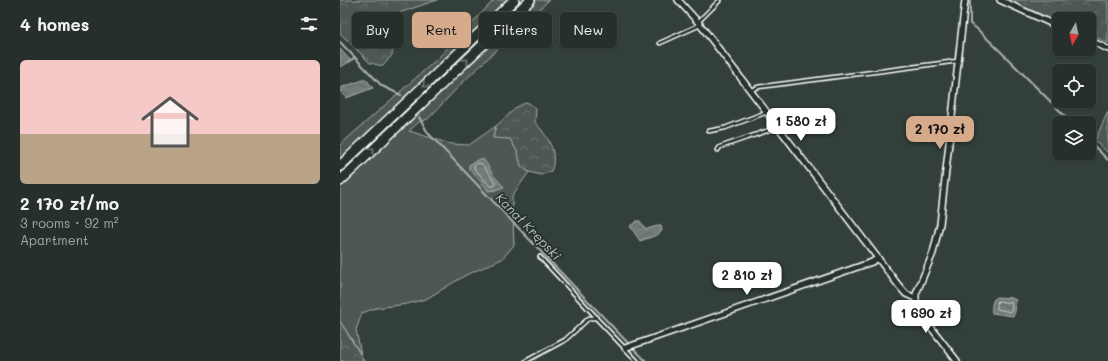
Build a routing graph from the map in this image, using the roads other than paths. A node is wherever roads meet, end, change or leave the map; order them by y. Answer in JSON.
{"nodes":[{"id":1,"x":514,"y":0,"type":"edge"},
{"id":2,"x":530,"y":0,"type":"edge"},
{"id":3,"x":678,"y":0,"type":"edge"},
{"id":4,"x":965,"y":0,"type":"edge"},
{"id":5,"x":1000,"y":0,"type":"edge"},
{"id":6,"x":719,"y":1,"type":"dead end"},
{"id":7,"x":699,"y":23,"type":"junction"},
{"id":8,"x":1052,"y":24,"type":"edge"},
{"id":9,"x":660,"y":43,"type":"dead end"},
{"id":10,"x":1096,"y":43,"type":"edge"},
{"id":11,"x":1108,"y":49,"type":"edge"},
{"id":12,"x":959,"y":61,"type":"junction"},
{"id":13,"x":750,"y":90,"type":"junction"},
{"id":14,"x":768,"y":112,"type":"junction"},
{"id":15,"x":778,"y":127,"type":"junction"},
{"id":16,"x":709,"y":131,"type":"dead end"},
{"id":17,"x":718,"y":150,"type":"dead end"},
{"id":18,"x":340,"y":166,"type":"edge"},
{"id":19,"x":340,"y":181,"type":"edge"},
{"id":20,"x":540,"y":257,"type":"dead end"},
{"id":21,"x":878,"y":258,"type":"junction"},
{"id":22,"x":916,"y":298,"type":"junction"},
{"id":23,"x":596,"y":318,"type":"junction"},
{"id":24,"x":625,"y":348,"type":"junction"},
{"id":25,"x":526,"y":361,"type":"edge"},
{"id":26,"x":637,"y":361,"type":"edge"},
{"id":27,"x":957,"y":361,"type":"edge"}],
"edges":[{"from":1,"to":18,"type":"highway","one_way":true},
{"from":19,"to":2,"type":"highway","one_way":true},
{"from":3,"to":7,"type":"street"},
{"from":4,"to":12,"type":"street"},
{"from":5,"to":8,"type":"street"},
{"from":6,"to":7,"type":"lane"},
{"from":7,"to":9,"type":"lane"},
{"from":7,"to":13,"type":"street"},
{"from":10,"to":11,"type":"street"},
{"from":12,"to":13,"type":"lane"},
{"from":12,"to":22,"type":"street"},
{"from":13,"to":14,"type":"street"},
{"from":14,"to":15,"type":"street"},
{"from":14,"to":16,"type":"lane"},
{"from":15,"to":17,"type":"lane"},
{"from":15,"to":21,"type":"street"},
{"from":20,"to":23,"type":"lane"},
{"from":21,"to":22,"type":"street"},
{"from":21,"to":24,"type":"street"},
{"from":22,"to":27,"type":"street"},
{"from":23,"to":24,"type":"lane"},
{"from":23,"to":25,"type":"lane"},
{"from":24,"to":26,"type":"lane"}]}
